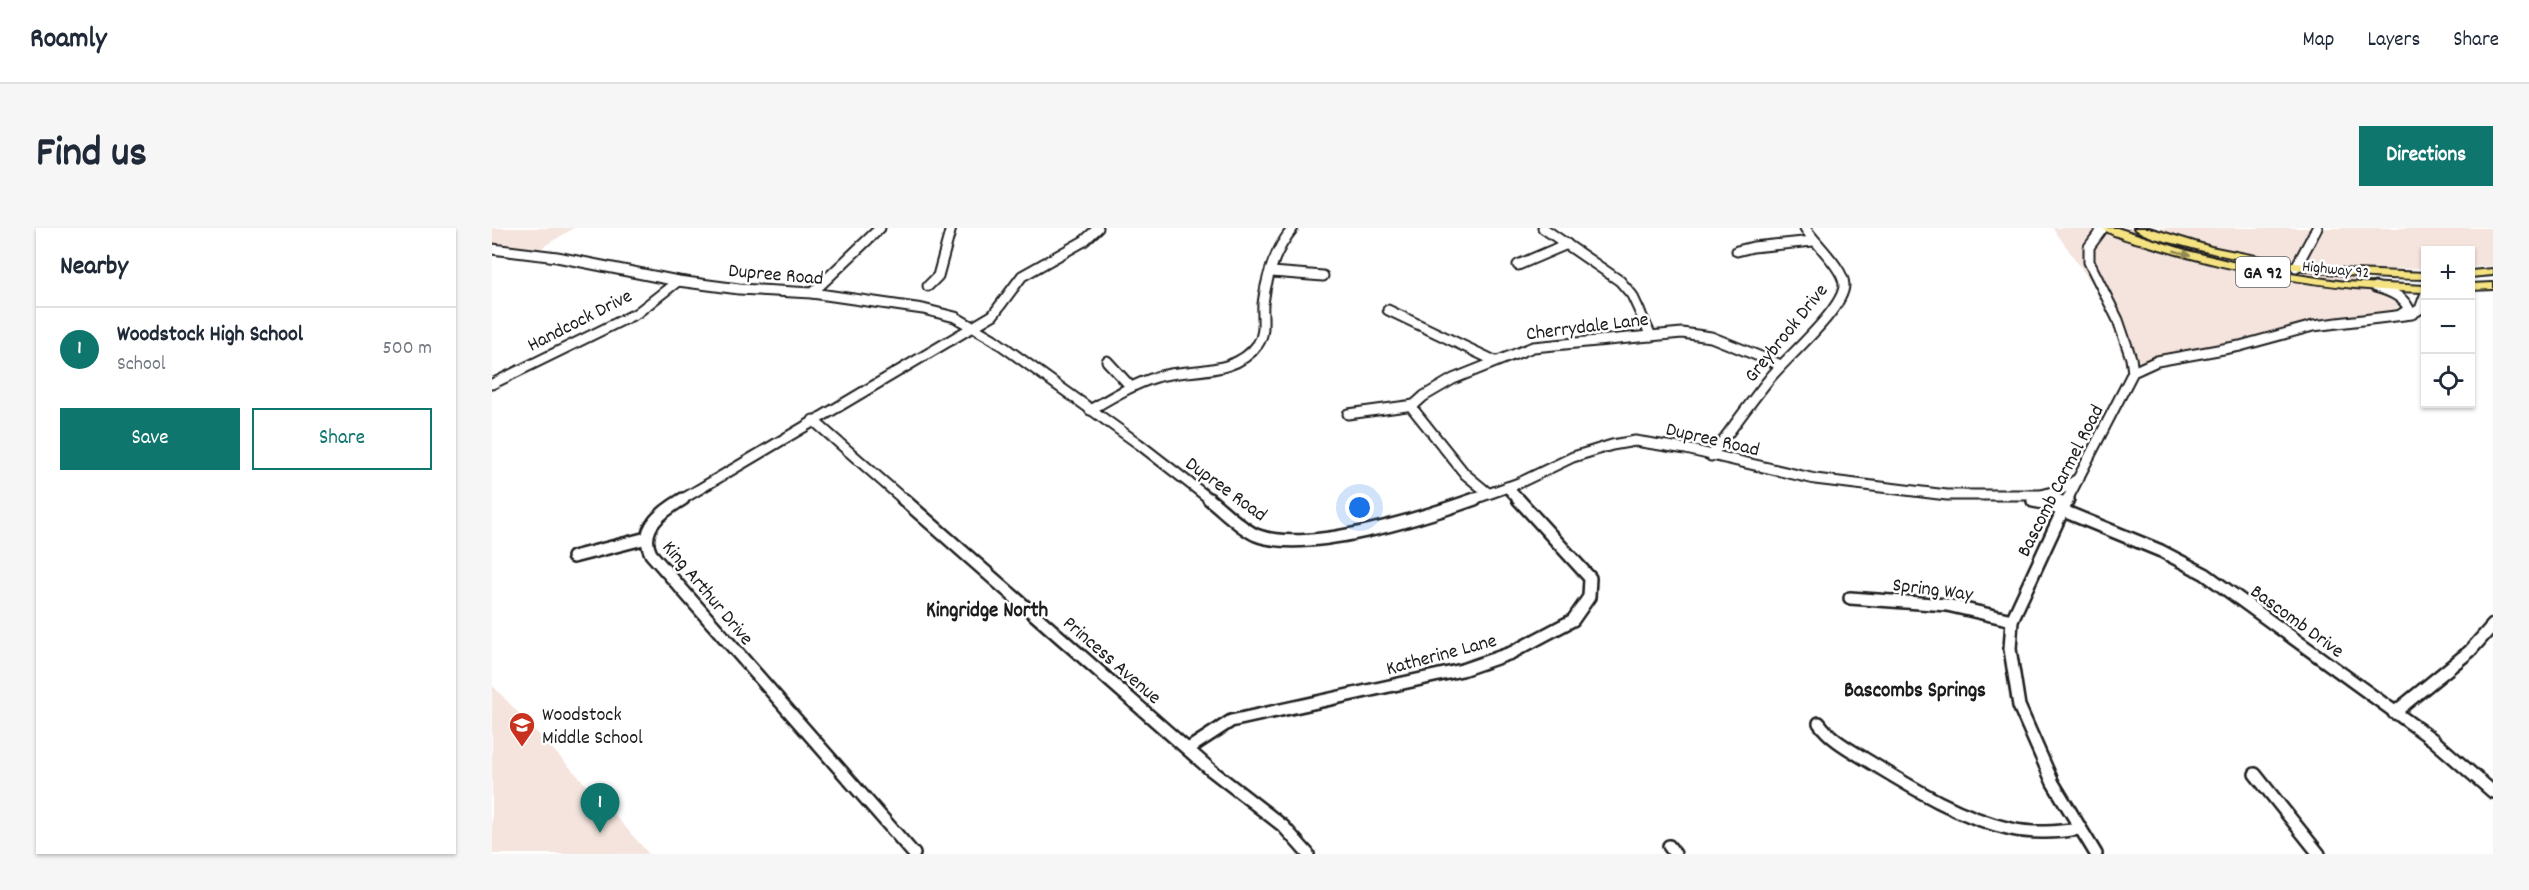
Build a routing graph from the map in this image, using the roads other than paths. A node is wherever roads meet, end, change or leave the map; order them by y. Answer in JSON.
{"nodes":[{"id":1,"x":880,"y":228,"type":"edge"},
{"id":2,"x":951,"y":228,"type":"edge"},
{"id":3,"x":1098,"y":228,"type":"edge"},
{"id":4,"x":1293,"y":228,"type":"edge"},
{"id":5,"x":1544,"y":228,"type":"edge"},
{"id":6,"x":1805,"y":228,"type":"edge"},
{"id":7,"x":2105,"y":228,"type":"edge"},
{"id":8,"x":2139,"y":228,"type":"edge"},
{"id":9,"x":2317,"y":228,"type":"edge"},
{"id":10,"x":1813,"y":241,"type":"junction"},
{"id":11,"x":1567,"y":244,"type":"junction"},
{"id":12,"x":492,"y":249,"type":"edge"},
{"id":13,"x":1737,"y":251,"type":"dead end"},
{"id":14,"x":1518,"y":265,"type":"dead end"},
{"id":15,"x":2296,"y":267,"type":"junction"},
{"id":16,"x":1272,"y":272,"type":"junction"},
{"id":17,"x":2493,"y":272,"type":"edge"},
{"id":18,"x":2475,"y":274,"type":"edge"},
{"id":19,"x":1323,"y":276,"type":"dead end"},
{"id":20,"x":2421,"y":276,"type":"edge"},
{"id":21,"x":678,"y":281,"type":"junction"},
{"id":22,"x":928,"y":286,"type":"dead end"},
{"id":23,"x":2493,"y":286,"type":"edge"},
{"id":24,"x":2375,"y":287,"type":"junction"},
{"id":25,"x":2475,"y":287,"type":"edge"},
{"id":26,"x":2421,"y":291,"type":"edge"},
{"id":27,"x":812,"y":293,"type":"junction"},
{"id":28,"x":2423,"y":300,"type":"edge"},
{"id":29,"x":1388,"y":310,"type":"dead end"},
{"id":30,"x":2395,"y":316,"type":"junction"},
{"id":31,"x":973,"y":327,"type":"junction"},
{"id":32,"x":1651,"y":336,"type":"junction"},
{"id":33,"x":1107,"y":361,"type":"dead end"},
{"id":34,"x":1495,"y":361,"type":"junction"},
{"id":35,"x":1781,"y":365,"type":"junction"},
{"id":36,"x":2133,"y":372,"type":"junction"},
{"id":37,"x":492,"y":384,"type":"edge"},
{"id":38,"x":1131,"y":387,"type":"junction"},
{"id":39,"x":1414,"y":405,"type":"junction"},
{"id":40,"x":1090,"y":410,"type":"junction"},
{"id":41,"x":1348,"y":414,"type":"dead end"},
{"id":42,"x":813,"y":420,"type":"junction"},
{"id":43,"x":1712,"y":456,"type":"junction"},
{"id":44,"x":2082,"y":476,"type":"junction"},
{"id":45,"x":1507,"y":487,"type":"junction"},
{"id":46,"x":1488,"y":493,"type":"junction"},
{"id":47,"x":2042,"y":495,"type":"junction"},
{"id":48,"x":2010,"y":497,"type":"junction"},
{"id":49,"x":2063,"y":507,"type":"junction"},
{"id":50,"x":647,"y":538,"type":"junction"},
{"id":51,"x":573,"y":557,"type":"dead end"},
{"id":52,"x":1850,"y":598,"type":"dead end"},
{"id":53,"x":2012,"y":620,"type":"junction"},
{"id":54,"x":2493,"y":625,"type":"edge"},
{"id":55,"x":2394,"y":713,"type":"junction"},
{"id":56,"x":1819,"y":723,"type":"dead end"},
{"id":57,"x":1188,"y":749,"type":"junction"},
{"id":58,"x":2255,"y":774,"type":"dead end"},
{"id":59,"x":2493,"y":792,"type":"edge"},
{"id":60,"x":2080,"y":829,"type":"junction"},
{"id":61,"x":914,"y":854,"type":"edge"},
{"id":62,"x":1308,"y":854,"type":"edge"},
{"id":63,"x":2096,"y":854,"type":"edge"},
{"id":64,"x":2319,"y":854,"type":"edge"}],
"edges":[{"from":1,"to":27,"type":"street"},
{"from":2,"to":22,"type":"street"},
{"from":3,"to":31,"type":"street","name":"King Arthur Drive"},
{"from":4,"to":16,"type":"street"},
{"from":5,"to":11,"type":"street"},
{"from":6,"to":10,"type":"street","name":"Greybrook Drive"},
{"from":7,"to":24,"type":"main road","name":"Highway 92","number":"GA 92","one_way":true},
{"from":7,"to":36,"type":"street"},
{"from":8,"to":15,"type":"main road","name":"Highway 92","number":"GA 92"},
{"from":9,"to":15,"type":"street"},
{"from":10,"to":13,"type":"street"},
{"from":10,"to":35,"type":"street","name":"Greybrook Drive"},
{"from":11,"to":14,"type":"street"},
{"from":11,"to":32,"type":"street"},
{"from":12,"to":21,"type":"street","name":"Dupree Road"},
{"from":15,"to":20,"type":"main road","name":"Highway 92","number":"GA 92"},
{"from":16,"to":19,"type":"street"},
{"from":16,"to":38,"type":"street"},
{"from":17,"to":18,"type":"main road"},
{"from":21,"to":27,"type":"street","name":"Dupree Road"},
{"from":21,"to":37,"type":"street","name":"Handcock Drive"},
{"from":23,"to":25,"type":"main road"},
{"from":24,"to":26,"type":"main road","name":"Highway 92","number":"GA 92"},
{"from":24,"to":30,"type":"street"},
{"from":27,"to":31,"type":"street","name":"Dupree Road"},
{"from":28,"to":30,"type":"street"},
{"from":29,"to":34,"type":"street"},
{"from":30,"to":36,"type":"street"},
{"from":31,"to":40,"type":"street","name":"Dupree Road"},
{"from":31,"to":42,"type":"street","name":"King Arthur Drive"},
{"from":32,"to":34,"type":"street","name":"Cherrydale Lane"},
{"from":32,"to":35,"type":"street","name":"Cherrydale Lane"},
{"from":33,"to":38,"type":"street"},
{"from":34,"to":39,"type":"street","name":"Cherrydale Lane"},
{"from":35,"to":43,"type":"street","name":"Greybrook Drive"},
{"from":36,"to":44,"type":"street","name":"Bascomb Carmel Road"},
{"from":38,"to":40,"type":"street"},
{"from":39,"to":41,"type":"street"},
{"from":39,"to":46,"type":"street"},
{"from":40,"to":46,"type":"street","name":"Dupree Road"},
{"from":42,"to":50,"type":"street","name":"King Arthur Drive"},
{"from":42,"to":57,"type":"street","name":"Princess Avenue"},
{"from":43,"to":45,"type":"street","name":"Dupree Road"},
{"from":43,"to":48,"type":"street","name":"Dupree Road"},
{"from":44,"to":47,"type":"street","name":"Dupree Road"},
{"from":44,"to":49,"type":"street","name":"Bascomb Carmel Road"},
{"from":45,"to":46,"type":"street","name":"Dupree Road"},
{"from":45,"to":57,"type":"street","name":"Katherine Lane"},
{"from":47,"to":48,"type":"street","name":"Dupree Road"},
{"from":47,"to":49,"type":"street","name":"Dupree Road"},
{"from":48,"to":49,"type":"street","name":"Dupree Road"},
{"from":49,"to":53,"type":"street","name":"Bascomb Carmel Road"},
{"from":49,"to":55,"type":"street","name":"Bascomb Drive"},
{"from":50,"to":51,"type":"street"},
{"from":50,"to":61,"type":"street","name":"King Arthur Drive"},
{"from":52,"to":53,"type":"street","name":"Spring Way"},
{"from":53,"to":60,"type":"street","name":"Bascomb Carmel Road"},
{"from":54,"to":55,"type":"street"},
{"from":55,"to":59,"type":"street","name":"Bascomb Drive"},
{"from":56,"to":60,"type":"street"},
{"from":57,"to":62,"type":"street","name":"Princess Avenue"},
{"from":58,"to":64,"type":"street"},
{"from":60,"to":63,"type":"street","name":"Bascomb Carmel Road"}]}
